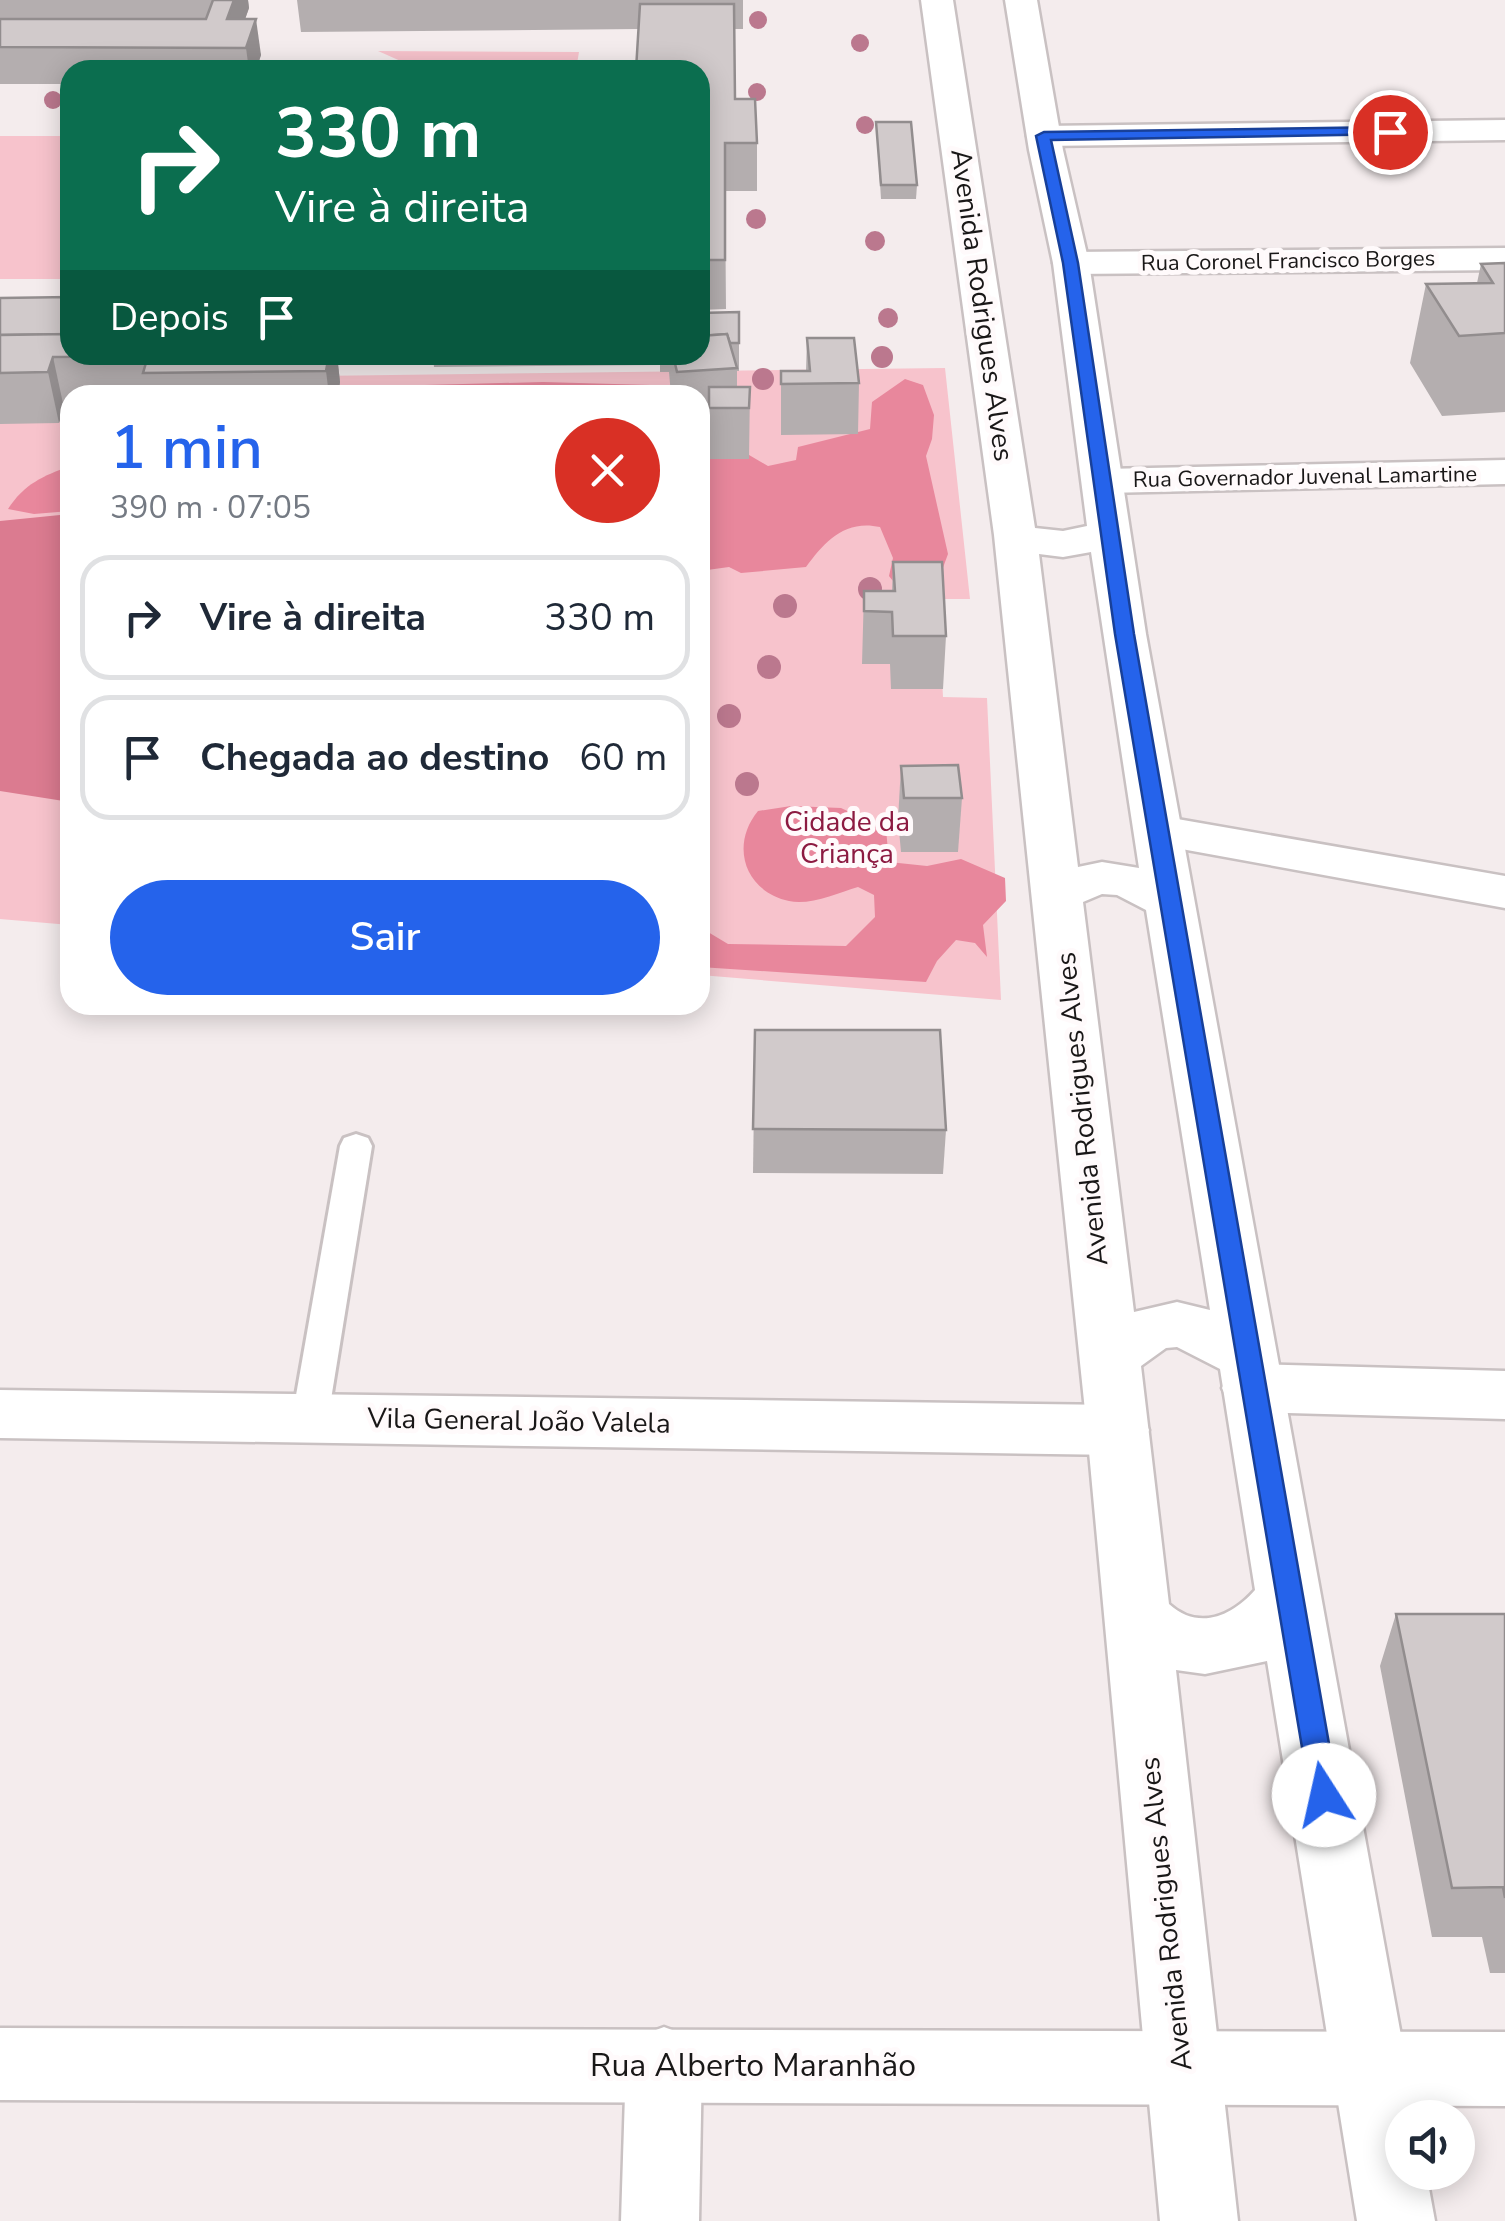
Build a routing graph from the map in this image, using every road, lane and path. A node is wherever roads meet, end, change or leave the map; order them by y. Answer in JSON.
{"nodes":[{"id":1,"x":948,"y":2,"type":"edge"},
{"id":2,"x":1010,"y":2,"type":"edge"},
{"id":3,"x":1505,"y":130,"type":"edge"},
{"id":4,"x":1011,"y":147,"type":"junction"},
{"id":5,"x":1505,"y":259,"type":"edge"},
{"id":6,"x":1071,"y":263,"type":"junction"},
{"id":7,"x":1505,"y":472,"type":"edge"},
{"id":8,"x":1105,"y":481,"type":"junction"},
{"id":9,"x":1110,"y":532,"type":"junction"},
{"id":10,"x":1016,"y":535,"type":"junction"},
{"id":11,"x":1160,"y":830,"type":"junction"},
{"id":12,"x":1505,"y":892,"type":"edge"},
{"id":13,"x":1058,"y":895,"type":"junction"},
{"id":14,"x":1172,"y":903,"type":"junction"},
{"id":15,"x":356,"y":1146,"type":"dead end"},
{"id":16,"x":1110,"y":1357,"type":"junction"},
{"id":17,"x":1249,"y":1372,"type":"junction"},
{"id":18,"x":1505,"y":1395,"type":"edge"},
{"id":19,"x":0,"y":1414,"type":"edge"},
{"id":20,"x":310,"y":1418,"type":"junction"},
{"id":21,"x":1118,"y":1430,"type":"junction"},
{"id":22,"x":1289,"y":1598,"type":"junction"},
{"id":23,"x":1134,"y":1614,"type":"junction"},
{"id":24,"x":0,"y":2064,"type":"edge"},
{"id":25,"x":664,"y":2064,"type":"junction"},
{"id":26,"x":1182,"y":2068,"type":"junction"},
{"id":27,"x":1505,"y":2069,"type":"edge"},
{"id":28,"x":1371,"y":2070,"type":"junction"},
{"id":29,"x":660,"y":2221,"type":"edge"},
{"id":30,"x":1200,"y":2221,"type":"edge"},
{"id":31,"x":1396,"y":2221,"type":"edge"}],
"edges":[{"from":1,"to":4,"type":"main road","name":"Avenida Rodrigues Alves"},
{"from":2,"to":4,"type":"main road","name":"Avenida Rodrigues Alves"},
{"from":3,"to":4,"type":"main road"},
{"from":4,"to":6,"type":"main road","name":"Avenida Rodrigues Alves"},
{"from":4,"to":10,"type":"main road","name":"Avenida Rodrigues Alves"},
{"from":5,"to":6,"type":"main road","name":"Rua Coronel Francisco Borges"},
{"from":6,"to":8,"type":"main road","name":"Avenida Rodrigues Alves"},
{"from":7,"to":8,"type":"main road","name":"Rua Governador Juvenal Lamartine"},
{"from":8,"to":9,"type":"main road","name":"Avenida Rodrigues Alves"},
{"from":9,"to":10,"type":"main road"},
{"from":9,"to":11,"type":"main road","name":"Avenida Rodrigues Alves"},
{"from":10,"to":13,"type":"main road","name":"Avenida Rodrigues Alves"},
{"from":11,"to":12,"type":"main road"},
{"from":11,"to":14,"type":"main road","name":"Avenida Rodrigues Alves"},
{"from":13,"to":14,"type":"main road"},
{"from":13,"to":16,"type":"main road","name":"Avenida Rodrigues Alves"},
{"from":14,"to":17,"type":"main road","name":"Avenida Rodrigues Alves"},
{"from":15,"to":20,"type":"lane"},
{"from":16,"to":17,"type":"main road"},
{"from":16,"to":21,"type":"main road","name":"Avenida Rodrigues Alves"},
{"from":17,"to":18,"type":"main road"},
{"from":17,"to":22,"type":"main road","name":"Avenida Rodrigues Alves"},
{"from":19,"to":20,"type":"main road","name":"Vila General João Valela"},
{"from":20,"to":21,"type":"main road","name":"Vila General João Valela"},
{"from":21,"to":23,"type":"main road","name":"Avenida Rodrigues Alves"},
{"from":22,"to":23,"type":"main road"},
{"from":22,"to":28,"type":"main road","name":"Avenida Rodrigues Alves"},
{"from":23,"to":26,"type":"main road","name":"Avenida Rodrigues Alves"},
{"from":24,"to":25,"type":"main road","name":"Rua Alberto Maranhão"},
{"from":25,"to":26,"type":"main road","name":"Rua Alberto Maranhão"},
{"from":25,"to":29,"type":"main road"},
{"from":26,"to":28,"type":"main road","name":"Rua Alberto Maranhão"},
{"from":26,"to":30,"type":"main road","name":"Avenida Rodrigues Alves"},
{"from":27,"to":28,"type":"main road","name":"Rua Alberto Maranhão"},
{"from":28,"to":31,"type":"main road","name":"Avenida Rodrigues Alves"}]}
